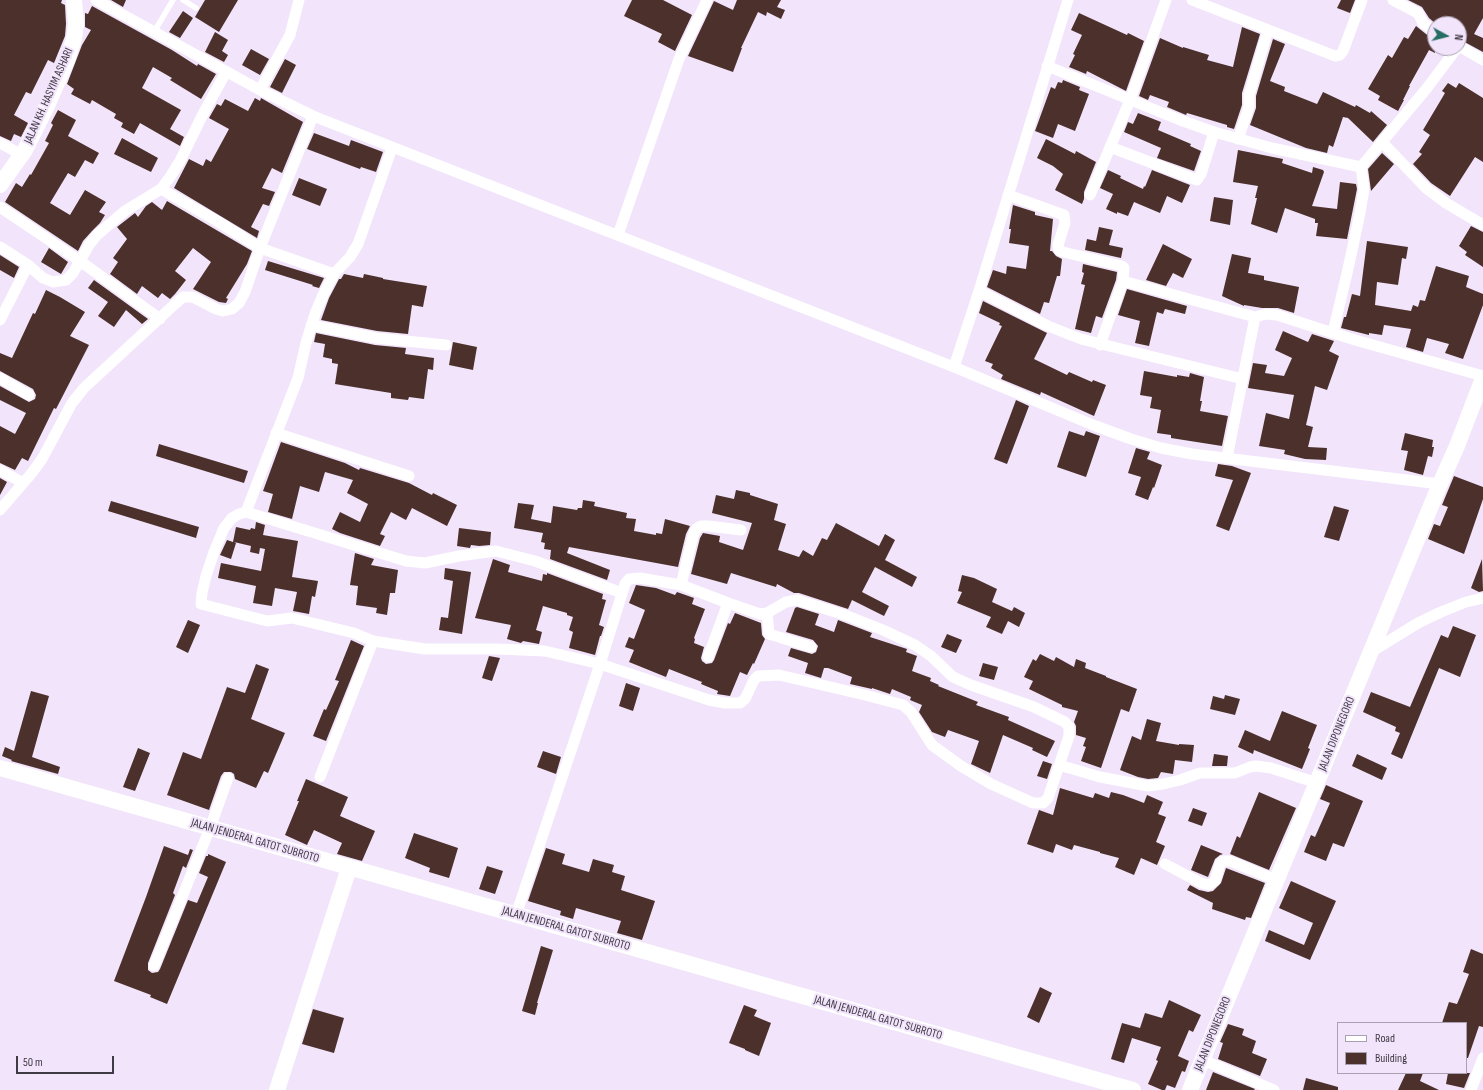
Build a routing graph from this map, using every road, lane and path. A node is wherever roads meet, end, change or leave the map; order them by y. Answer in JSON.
{"nodes":[{"id":1,"x":74,"y":0,"type":"edge"},
{"id":2,"x":96,"y":0,"type":"edge"},
{"id":3,"x":173,"y":0,"type":"edge"},
{"id":4,"x":183,"y":0,"type":"edge"},
{"id":5,"x":300,"y":0,"type":"edge"},
{"id":6,"x":707,"y":0,"type":"edge"},
{"id":7,"x":1068,"y":0,"type":"edge"},
{"id":8,"x":1166,"y":0,"type":"edge"},
{"id":9,"x":1192,"y":0,"type":"edge"},
{"id":10,"x":1362,"y":0,"type":"edge"},
{"id":11,"x":1393,"y":0,"type":"edge"},
{"id":12,"x":196,"y":8,"type":"dead end"},
{"id":13,"x":1427,"y":26,"type":"edge"},
{"id":14,"x":1268,"y":30,"type":"junction"},
{"id":15,"x":154,"y":32,"type":"junction"},
{"id":16,"x":1467,"y":52,"type":"edge"},
{"id":17,"x":1451,"y":56,"type":"edge"},
{"id":18,"x":1483,"y":60,"type":"edge"},
{"id":19,"x":1047,"y":66,"type":"junction"},
{"id":20,"x":226,"y":72,"type":"junction"},
{"id":21,"x":260,"y":90,"type":"junction"},
{"id":22,"x":1130,"y":100,"type":"junction"},
{"id":23,"x":313,"y":116,"type":"junction"},
{"id":24,"x":1214,"y":132,"type":"junction"},
{"id":25,"x":1238,"y":139,"type":"junction"},
{"id":26,"x":1382,"y":142,"type":"junction"},
{"id":27,"x":0,"y":143,"type":"edge"},
{"id":28,"x":392,"y":148,"type":"junction"},
{"id":29,"x":1110,"y":148,"type":"junction"},
{"id":30,"x":22,"y":155,"type":"junction"},
{"id":31,"x":1362,"y":167,"type":"junction"},
{"id":32,"x":0,"y":185,"type":"edge"},
{"id":33,"x":161,"y":189,"type":"junction"},
{"id":34,"x":1008,"y":195,"type":"junction"},
{"id":35,"x":1090,"y":195,"type":"dead end"},
{"id":36,"x":0,"y":207,"type":"edge"},
{"id":37,"x":1483,"y":225,"type":"edge"},
{"id":38,"x":618,"y":235,"type":"junction"},
{"id":39,"x":0,"y":247,"type":"edge"},
{"id":40,"x":260,"y":248,"type":"junction"},
{"id":41,"x":80,"y":261,"type":"junction"},
{"id":42,"x":28,"y":265,"type":"junction"},
{"id":43,"x":334,"y":274,"type":"junction"},
{"id":44,"x":1123,"y":281,"type":"junction"},
{"id":45,"x":979,"y":291,"type":"junction"},
{"id":46,"x":1255,"y":317,"type":"junction"},
{"id":47,"x":160,"y":319,"type":"junction"},
{"id":48,"x":0,"y":320,"type":"edge"},
{"id":49,"x":311,"y":325,"type":"junction"},
{"id":50,"x":1333,"y":332,"type":"junction"},
{"id":51,"x":446,"y":345,"type":"dead end"},
{"id":52,"x":1100,"y":345,"type":"junction"},
{"id":53,"x":954,"y":367,"type":"junction"},
{"id":54,"x":1483,"y":377,"type":"edge"},
{"id":55,"x":0,"y":378,"type":"edge"},
{"id":56,"x":1243,"y":379,"type":"junction"},
{"id":57,"x":29,"y":395,"type":"dead end"},
{"id":58,"x":276,"y":433,"type":"junction"},
{"id":59,"x":1227,"y":458,"type":"junction"},
{"id":60,"x":0,"y":470,"type":"edge"},
{"id":61,"x":409,"y":476,"type":"dead end"},
{"id":62,"x":23,"y":483,"type":"junction"},
{"id":63,"x":1440,"y":484,"type":"junction"},
{"id":64,"x":2,"y":504,"type":"edge"},
{"id":65,"x":246,"y":512,"type":"junction"},
{"id":66,"x":741,"y":530,"type":"dead end"},
{"id":67,"x":681,"y":585,"type":"junction"},
{"id":68,"x":622,"y":592,"type":"junction"},
{"id":69,"x":1483,"y":598,"type":"edge"},
{"id":70,"x":728,"y":603,"type":"junction"},
{"id":71,"x":767,"y":613,"type":"junction"},
{"id":72,"x":373,"y":641,"type":"junction"},
{"id":73,"x":811,"y":647,"type":"dead end"},
{"id":74,"x":1370,"y":652,"type":"junction"},
{"id":75,"x":708,"y":657,"type":"dead end"},
{"id":76,"x":600,"y":664,"type":"junction"},
{"id":77,"x":1059,"y":765,"type":"junction"},
{"id":78,"x":0,"y":768,"type":"edge"},
{"id":79,"x":320,"y":777,"type":"dead end"},
{"id":80,"x":228,"y":778,"type":"dead end"},
{"id":81,"x":1316,"y":783,"type":"junction"},
{"id":82,"x":210,"y":828,"type":"junction"},
{"id":83,"x":1165,"y":864,"type":"dead end"},
{"id":84,"x":349,"y":868,"type":"junction"},
{"id":85,"x":1276,"y":880,"type":"junction"},
{"id":86,"x":516,"y":915,"type":"junction"},
{"id":87,"x":154,"y":966,"type":"dead end"},
{"id":88,"x":1483,"y":1058,"type":"edge"},
{"id":89,"x":1203,"y":1060,"type":"junction"},
{"id":90,"x":277,"y":1090,"type":"edge"},
{"id":91,"x":1133,"y":1090,"type":"edge"},
{"id":92,"x":1190,"y":1090,"type":"edge"},
{"id":93,"x":1274,"y":1090,"type":"edge"},
{"id":94,"x":1471,"y":1090,"type":"edge"}],
"edges":[{"from":1,"to":30,"type":"main road","name":"JALAN KH. HASYIM ASHARI"},
{"from":2,"to":15,"type":"street"},
{"from":3,"to":15,"type":"lane"},
{"from":4,"to":12,"type":"lane"},
{"from":5,"to":21,"type":"street"},
{"from":6,"to":38,"type":"street"},
{"from":7,"to":19,"type":"street"},
{"from":8,"to":22,"type":"street"},
{"from":9,"to":14,"type":"street"},
{"from":10,"to":14,"type":"street"},
{"from":11,"to":13,"type":"street"},
{"from":14,"to":25,"type":"street"},
{"from":15,"to":20,"type":"street"},
{"from":16,"to":18,"type":"street"},
{"from":17,"to":26,"type":"street"},
{"from":19,"to":22,"type":"street"},
{"from":19,"to":34,"type":"street"},
{"from":20,"to":21,"type":"street"},
{"from":20,"to":33,"type":"street"},
{"from":21,"to":23,"type":"street"},
{"from":22,"to":24,"type":"street"},
{"from":22,"to":29,"type":"street"},
{"from":23,"to":28,"type":"street"},
{"from":23,"to":40,"type":"street"},
{"from":24,"to":25,"type":"street"},
{"from":24,"to":29,"type":"street"},
{"from":25,"to":31,"type":"street"},
{"from":26,"to":31,"type":"street"},
{"from":26,"to":37,"type":"street"},
{"from":27,"to":30,"type":"street"},
{"from":28,"to":38,"type":"street"},
{"from":28,"to":43,"type":"street"},
{"from":29,"to":35,"type":"street"},
{"from":30,"to":32,"type":"main road","name":"JALAN KH. HASYIM ASHARI"},
{"from":31,"to":50,"type":"street"},
{"from":33,"to":40,"type":"street"},
{"from":33,"to":41,"type":"street"},
{"from":34,"to":44,"type":"street"},
{"from":34,"to":45,"type":"street"},
{"from":36,"to":41,"type":"street"},
{"from":38,"to":53,"type":"street"},
{"from":39,"to":42,"type":"street"},
{"from":40,"to":43,"type":"street"},
{"from":40,"to":47,"type":"street"},
{"from":41,"to":42,"type":"street"},
{"from":41,"to":47,"type":"street"},
{"from":42,"to":48,"type":"street"},
{"from":43,"to":49,"type":"street"},
{"from":44,"to":46,"type":"street"},
{"from":44,"to":52,"type":"street"},
{"from":45,"to":52,"type":"street"},
{"from":45,"to":53,"type":"street"},
{"from":46,"to":50,"type":"street"},
{"from":46,"to":56,"type":"street"},
{"from":47,"to":62,"type":"street"},
{"from":49,"to":51,"type":"street"},
{"from":49,"to":58,"type":"street"},
{"from":50,"to":54,"type":"street"},
{"from":52,"to":56,"type":"street"},
{"from":53,"to":59,"type":"street"},
{"from":54,"to":63,"type":"main road","name":"JALAN DIPONEGORO"},
{"from":55,"to":57,"type":"street"},
{"from":56,"to":59,"type":"street"},
{"from":58,"to":61,"type":"street"},
{"from":58,"to":65,"type":"street"},
{"from":59,"to":63,"type":"street"},
{"from":60,"to":62,"type":"street"},
{"from":62,"to":64,"type":"street"},
{"from":63,"to":74,"type":"main road","name":"JALAN DIPONEGORO"},
{"from":65,"to":68,"type":"street"},
{"from":65,"to":72,"type":"street"},
{"from":66,"to":67,"type":"street"},
{"from":67,"to":68,"type":"street"},
{"from":67,"to":70,"type":"street"},
{"from":68,"to":76,"type":"street"},
{"from":69,"to":74,"type":"street"},
{"from":70,"to":71,"type":"street"},
{"from":70,"to":75,"type":"street"},
{"from":71,"to":73,"type":"street"},
{"from":71,"to":77,"type":"street"},
{"from":72,"to":76,"type":"street"},
{"from":72,"to":79,"type":"street"},
{"from":74,"to":81,"type":"main road","name":"JALAN DIPONEGORO"},
{"from":76,"to":77,"type":"street"},
{"from":76,"to":86,"type":"street"},
{"from":77,"to":81,"type":"street"},
{"from":78,"to":82,"type":"main road","name":"JALAN JENDERAL GATOT SUBROTO"},
{"from":80,"to":82,"type":"street"},
{"from":81,"to":85,"type":"main road","name":"JALAN DIPONEGORO"},
{"from":82,"to":84,"type":"main road","name":"JALAN JENDERAL GATOT SUBROTO"},
{"from":82,"to":87,"type":"street"},
{"from":83,"to":85,"type":"street"},
{"from":84,"to":86,"type":"main road","name":"JALAN JENDERAL GATOT SUBROTO"},
{"from":84,"to":90,"type":"main road"},
{"from":85,"to":89,"type":"main road","name":"JALAN DIPONEGORO"},
{"from":86,"to":91,"type":"main road","name":"JALAN JENDERAL GATOT SUBROTO"},
{"from":88,"to":94,"type":"street"},
{"from":89,"to":92,"type":"main road","name":"JALAN DIPONEGORO"},
{"from":89,"to":93,"type":"street"}]}
